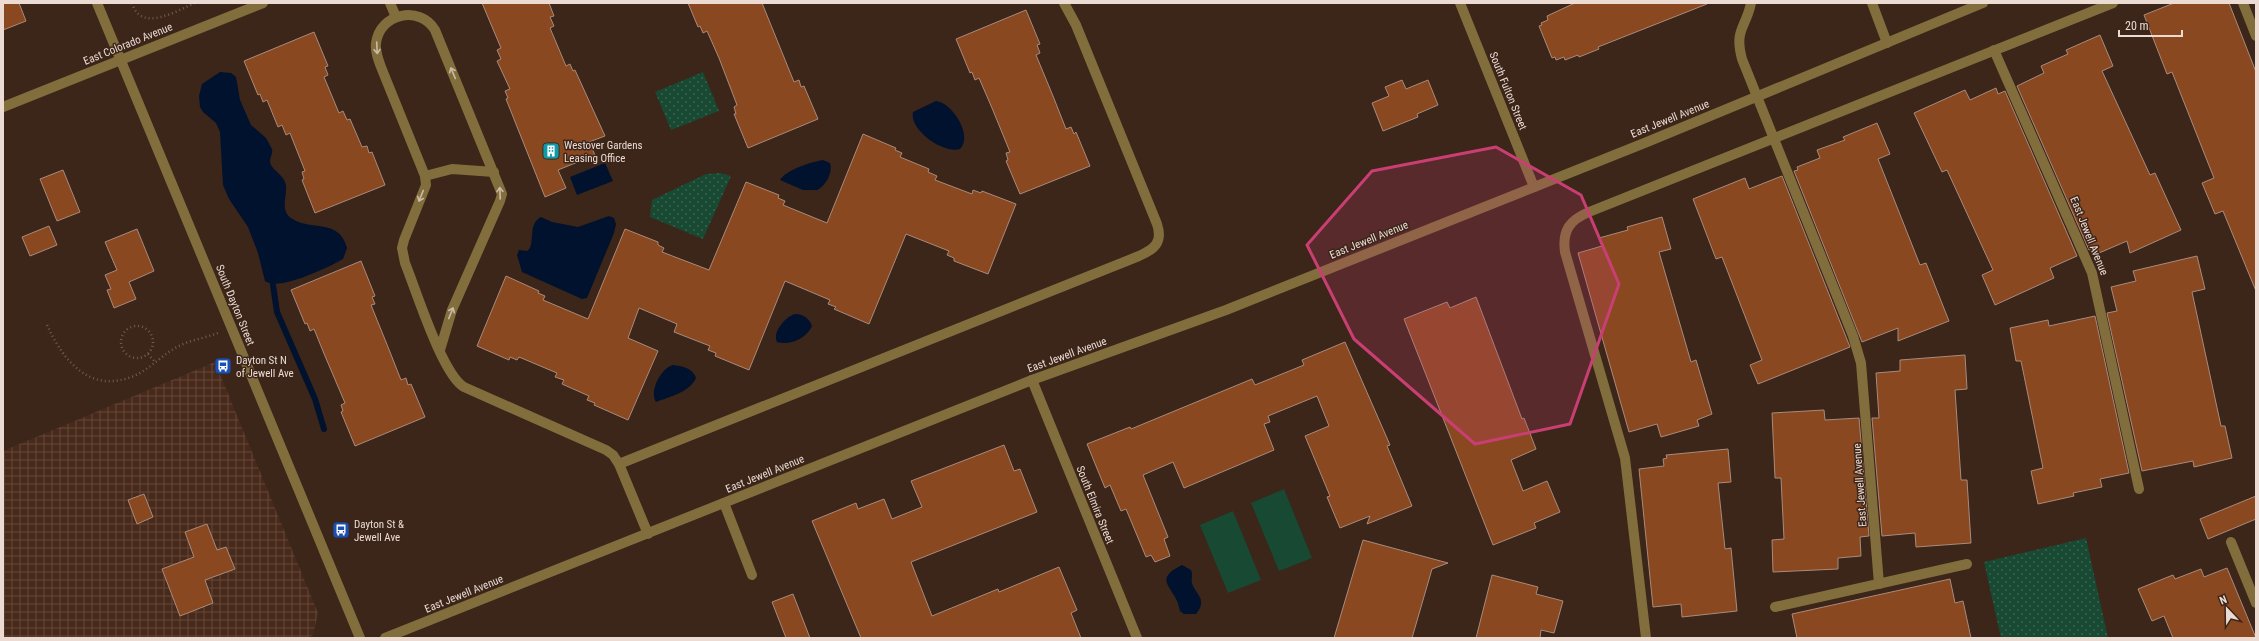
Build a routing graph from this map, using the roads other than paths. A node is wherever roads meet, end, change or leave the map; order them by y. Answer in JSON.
{"nodes":[{"id":1,"x":97,"y":3,"type":"edge"},
{"id":2,"x":263,"y":3,"type":"edge"},
{"id":3,"x":390,"y":3,"type":"edge"},
{"id":4,"x":1064,"y":3,"type":"edge"},
{"id":5,"x":1460,"y":3,"type":"edge"},
{"id":6,"x":1751,"y":3,"type":"edge"},
{"id":7,"x":1872,"y":3,"type":"edge"},
{"id":8,"x":1984,"y":3,"type":"edge"},
{"id":9,"x":2111,"y":3,"type":"edge"},
{"id":10,"x":2243,"y":3,"type":"edge"},
{"id":11,"x":396,"y":17,"type":"junction"},
{"id":12,"x":2256,"y":36,"type":"edge"},
{"id":13,"x":1887,"y":43,"type":"junction"},
{"id":14,"x":1994,"y":50,"type":"junction"},
{"id":15,"x":120,"y":60,"type":"junction"},
{"id":16,"x":1757,"y":97,"type":"junction"},
{"id":17,"x":3,"y":106,"type":"edge"},
{"id":18,"x":1775,"y":138,"type":"junction"},
{"id":19,"x":494,"y":172,"type":"junction"},
{"id":20,"x":425,"y":176,"type":"junction"},
{"id":21,"x":1534,"y":187,"type":"junction"},
{"id":22,"x":440,"y":350,"type":"junction"},
{"id":23,"x":1032,"y":380,"type":"junction"},
{"id":24,"x":619,"y":464,"type":"junction"},
{"id":25,"x":2139,"y":489,"type":"dead end"},
{"id":26,"x":724,"y":504,"type":"junction"},
{"id":27,"x":648,"y":534,"type":"junction"},
{"id":28,"x":2231,"y":542,"type":"dead end"},
{"id":29,"x":1966,"y":564,"type":"dead end"},
{"id":30,"x":752,"y":575,"type":"dead end"},
{"id":31,"x":1879,"y":584,"type":"junction"},
{"id":32,"x":2255,"y":600,"type":"edge"},
{"id":33,"x":1775,"y":607,"type":"dead end"},
{"id":34,"x":360,"y":638,"type":"edge"},
{"id":35,"x":385,"y":638,"type":"edge"},
{"id":36,"x":1136,"y":638,"type":"edge"},
{"id":37,"x":1646,"y":638,"type":"edge"}],
"edges":[{"from":1,"to":15,"type":"street","name":"South Dayton Street"},
{"from":2,"to":15,"type":"street","name":"East Colorado Avenue"},
{"from":3,"to":11,"type":"street"},
{"from":4,"to":24,"type":"street"},
{"from":5,"to":21,"type":"street","name":"South Fulton Street"},
{"from":6,"to":16,"type":"street"},
{"from":7,"to":13,"type":"street"},
{"from":8,"to":13,"type":"street","name":"East Jewell Avenue"},
{"from":9,"to":14,"type":"street"},
{"from":10,"to":12,"type":"street"},
{"from":19,"to":11,"type":"street","one_way":true},
{"from":11,"to":20,"type":"street","one_way":true},
{"from":13,"to":16,"type":"street","name":"East Jewell Avenue"},
{"from":14,"to":18,"type":"street"},
{"from":14,"to":25,"type":"street","name":"East Jewell Avenue"},
{"from":15,"to":17,"type":"street","name":"East Colorado Avenue"},
{"from":15,"to":34,"type":"street","name":"South Dayton Street"},
{"from":16,"to":18,"type":"street","name":"East Jewell Avenue"},
{"from":16,"to":21,"type":"street","name":"East Jewell Avenue"},
{"from":18,"to":31,"type":"street","name":"East Jewell Avenue"},
{"from":18,"to":37,"type":"street"},
{"from":19,"to":20,"type":"street"},
{"from":22,"to":19,"type":"street","one_way":true},
{"from":20,"to":22,"type":"street","one_way":true},
{"from":21,"to":23,"type":"street","name":"East Jewell Avenue"},
{"from":22,"to":24,"type":"street"},
{"from":23,"to":26,"type":"street","name":"East Jewell Avenue"},
{"from":23,"to":36,"type":"street","name":"South Elmira Street"},
{"from":24,"to":27,"type":"street"},
{"from":26,"to":27,"type":"street","name":"East Jewell Avenue"},
{"from":26,"to":30,"type":"street"},
{"from":27,"to":35,"type":"street","name":"East Jewell Avenue"},
{"from":28,"to":32,"type":"street"},
{"from":29,"to":31,"type":"street"},
{"from":31,"to":33,"type":"street"}]}
